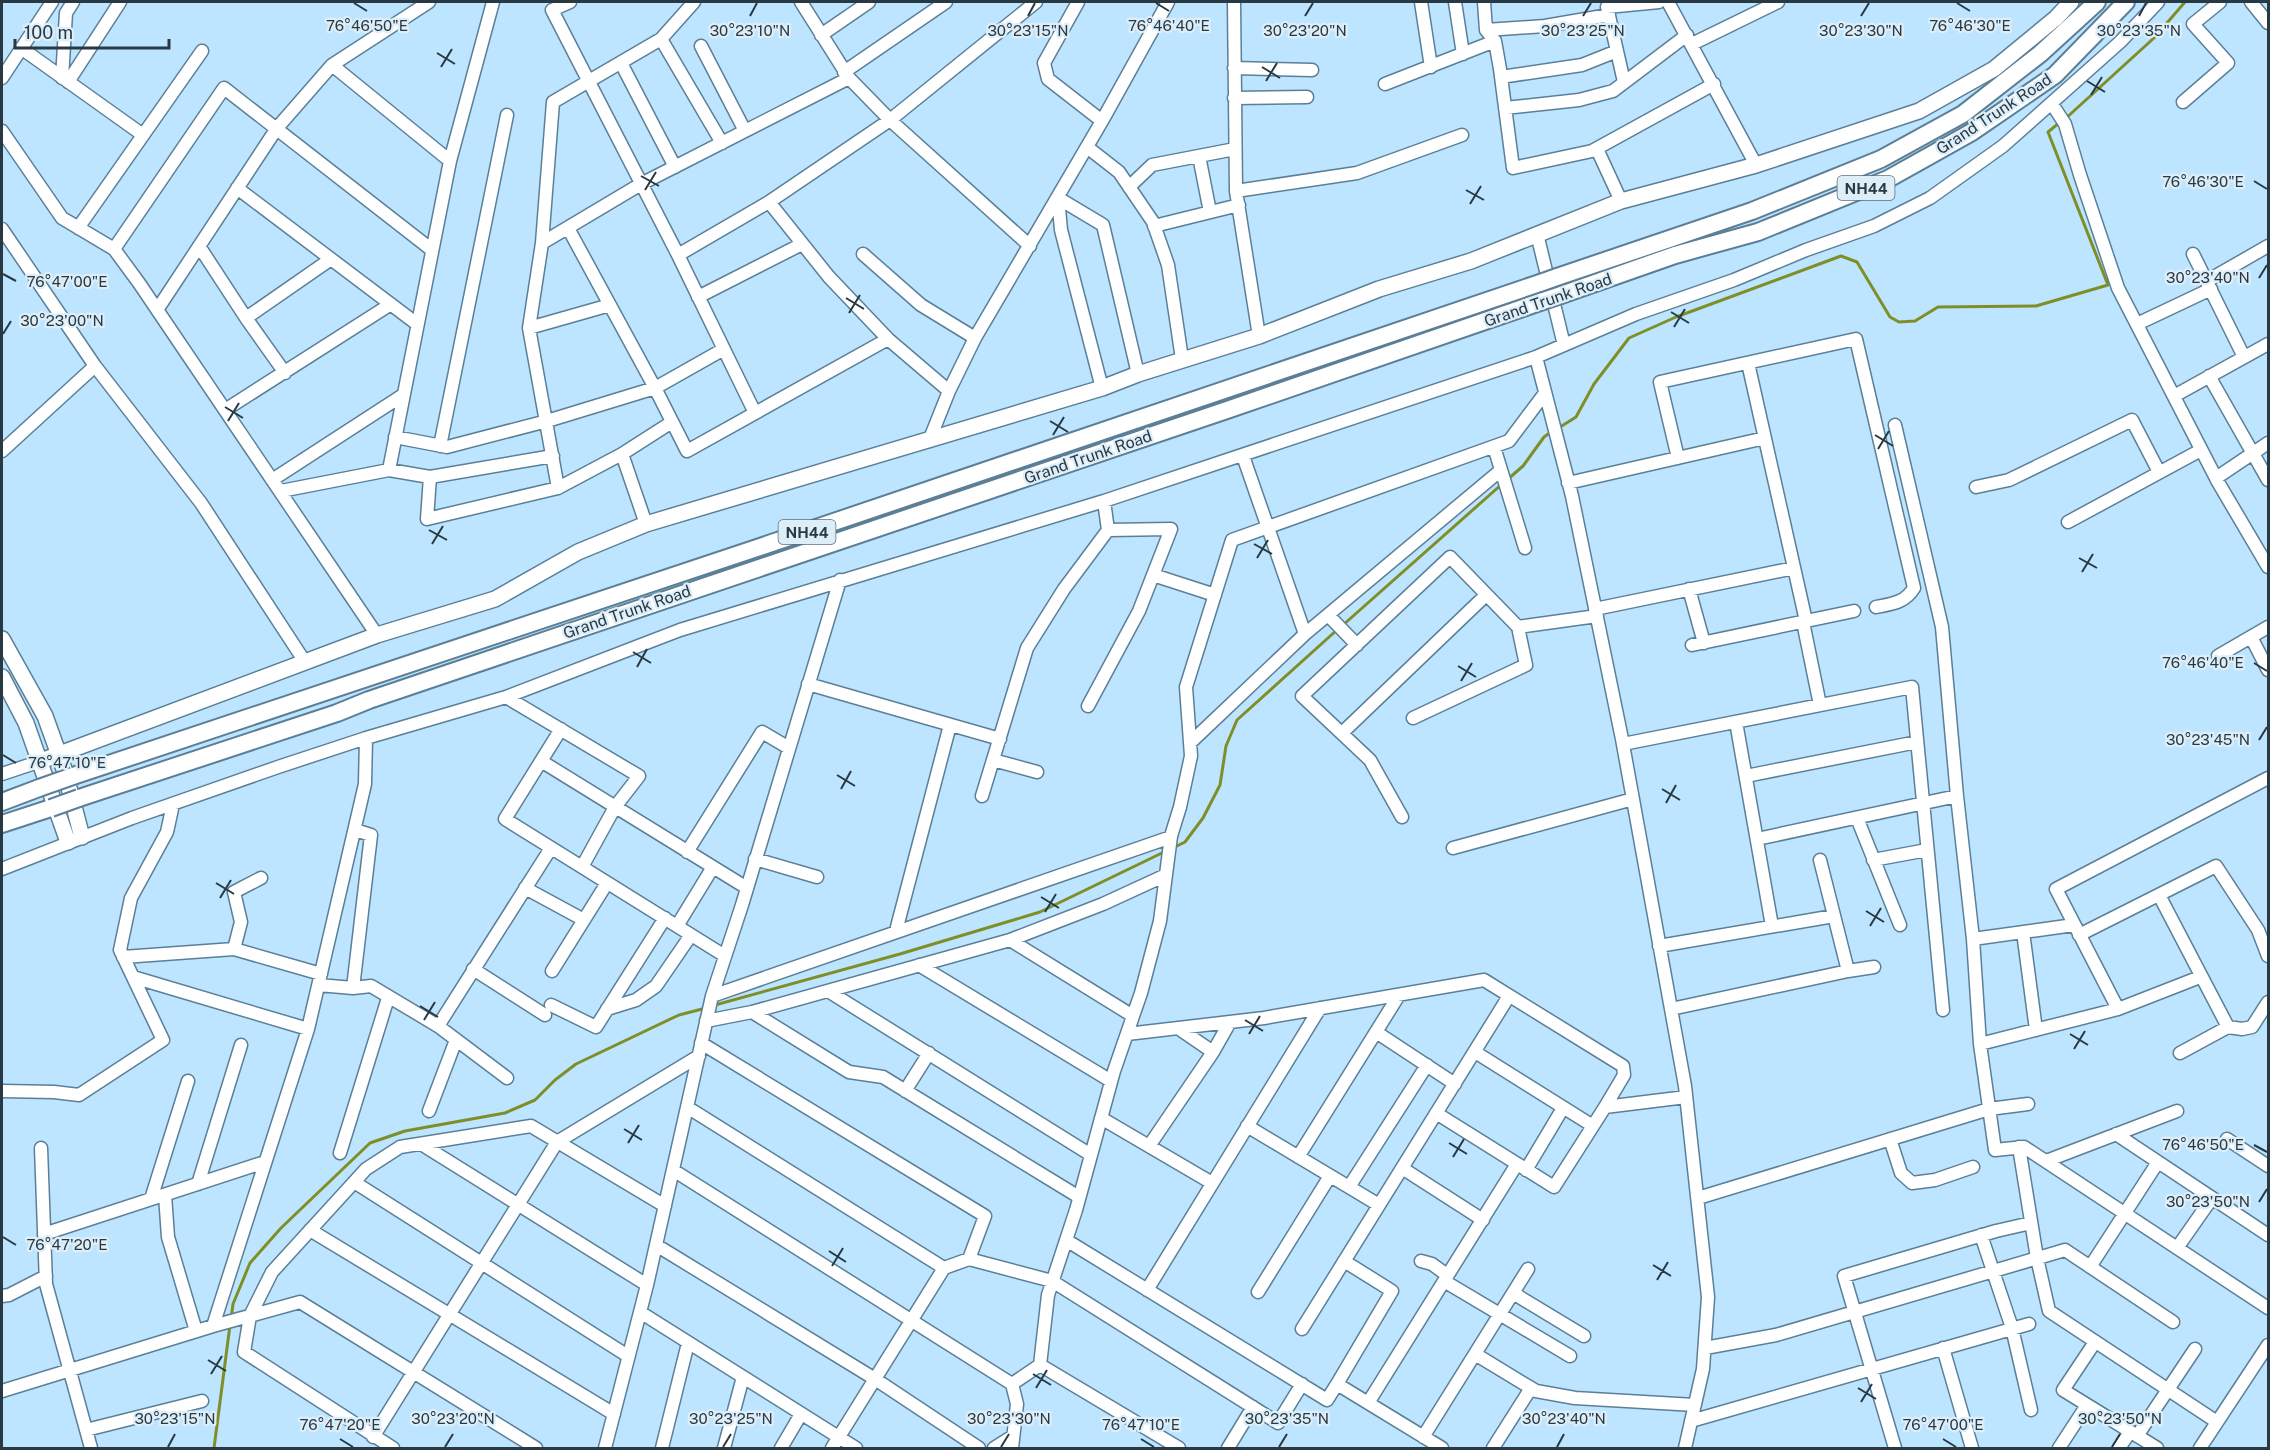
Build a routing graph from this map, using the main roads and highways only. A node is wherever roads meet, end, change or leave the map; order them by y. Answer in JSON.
{"nodes":[{"id":1,"x":2071,"y":2,"type":"edge"},
{"id":2,"x":2097,"y":2,"type":"edge"},
{"id":3,"x":2126,"y":2,"type":"edge"},
{"id":4,"x":2,"y":639,"type":"edge"},
{"id":5,"x":2,"y":677,"type":"edge"},
{"id":6,"x":60,"y":755,"type":"junction"},
{"id":7,"x":41,"y":761,"type":"junction"},
{"id":8,"x":2,"y":802,"type":"edge"},
{"id":9,"x":2,"y":824,"type":"edge"}],
"edges":[{"from":1,"to":6,"type":"main road"},
{"from":2,"to":8,"type":"highway","name":"Grand Trunk Road","number":"NH44","bridge":true},
{"from":3,"to":9,"type":"highway","name":"Grand Trunk Road","number":"NH44","bridge":true},
{"from":4,"to":6,"type":"main road"},
{"from":5,"to":7,"type":"main road"},
{"from":6,"to":7,"type":"main road"},
{"from":6,"to":7,"type":"main road"}]}
